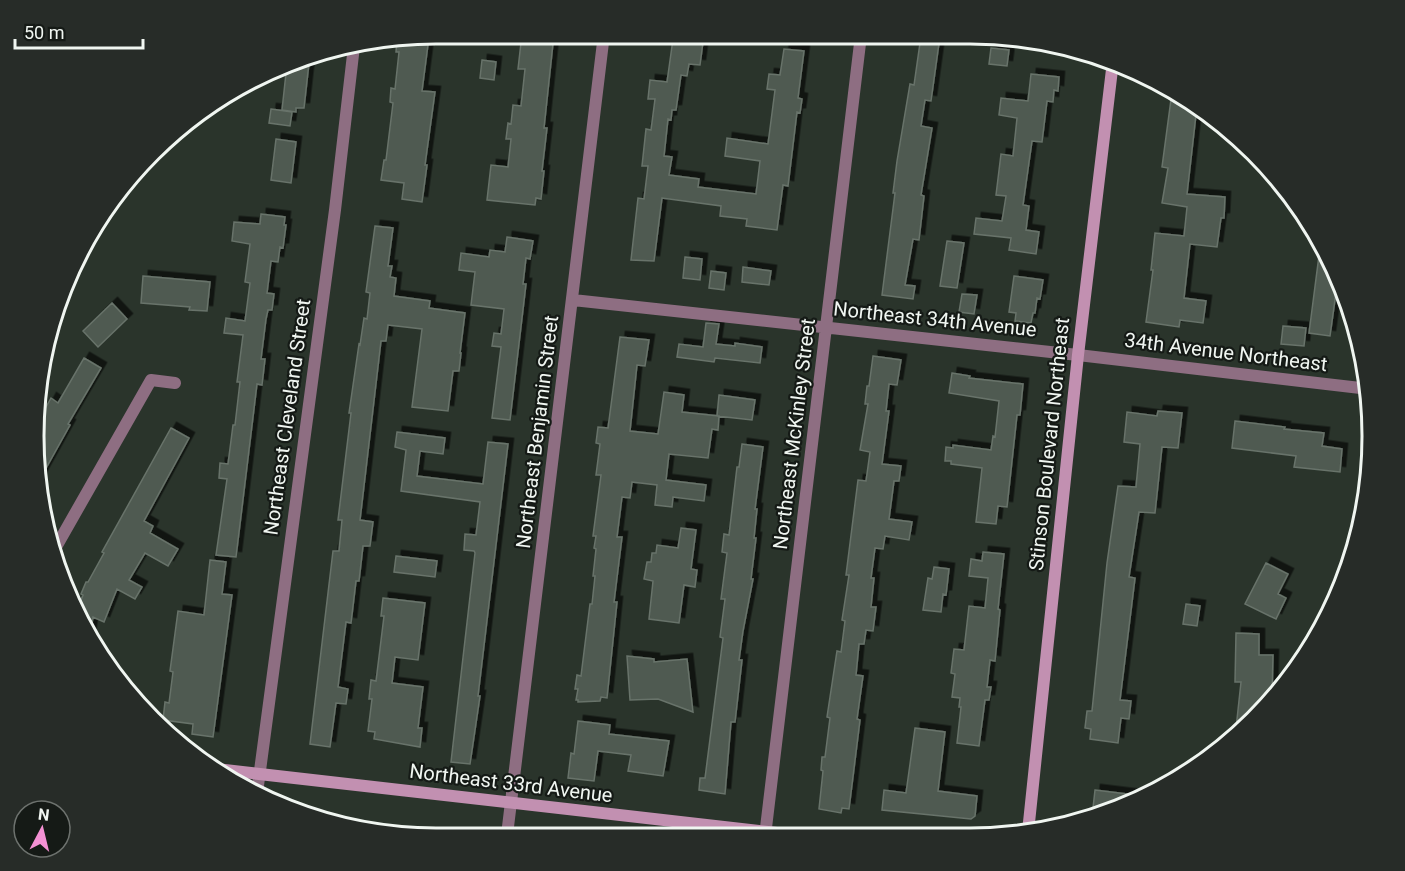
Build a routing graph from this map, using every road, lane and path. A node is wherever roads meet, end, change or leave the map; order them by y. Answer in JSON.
{"nodes":[{"id":1,"x":603,"y":44,"type":"edge"},
{"id":2,"x":860,"y":44,"type":"edge"},
{"id":3,"x":353,"y":52,"type":"edge"},
{"id":4,"x":1112,"y":70,"type":"edge"},
{"id":5,"x":573,"y":300,"type":"junction"},
{"id":6,"x":826,"y":327,"type":"junction"},
{"id":7,"x":1078,"y":354,"type":"junction"},
{"id":8,"x":175,"y":383,"type":"dead end"},
{"id":9,"x":1358,"y":388,"type":"edge"},
{"id":10,"x":59,"y":543,"type":"edge"},
{"id":11,"x":233,"y":771,"type":"edge"},
{"id":12,"x":261,"y":774,"type":"junction"},
{"id":13,"x":259,"y":785,"type":"edge"},
{"id":14,"x":511,"y":803,"type":"junction"},
{"id":15,"x":1029,"y":823,"type":"edge"},
{"id":16,"x":508,"y":828,"type":"edge"},
{"id":17,"x":717,"y":828,"type":"edge"},
{"id":18,"x":767,"y":828,"type":"edge"}],
"edges":[{"from":1,"to":5,"type":"street","name":"Northeast Benjamin Street"},
{"from":2,"to":6,"type":"street","name":"Northeast McKinley Street"},
{"from":3,"to":12,"type":"street","name":"Northeast Cleveland Street"},
{"from":4,"to":7,"type":"street","name":"Stinson Boulevard Northeast"},
{"from":5,"to":6,"type":"street","name":"Northeast 34th Avenue"},
{"from":5,"to":14,"type":"street","name":"Northeast Benjamin Street"},
{"from":6,"to":7,"type":"street","name":"Northeast 34th Avenue"},
{"from":6,"to":18,"type":"street","name":"Northeast McKinley Street"},
{"from":7,"to":9,"type":"street","name":"34th Avenue Northeast"},
{"from":7,"to":15,"type":"street","name":"Stinson Boulevard Northeast"},
{"from":8,"to":10,"type":"street"},
{"from":11,"to":12,"type":"street","name":"Northeast 33rd Avenue"},
{"from":12,"to":13,"type":"street","name":"Northeast Cleveland Street"},
{"from":12,"to":14,"type":"street","name":"Northeast 33rd Avenue"},
{"from":14,"to":16,"type":"street","name":"Northeast Benjamin Street"},
{"from":14,"to":17,"type":"street","name":"Northeast 33rd Avenue"}]}
